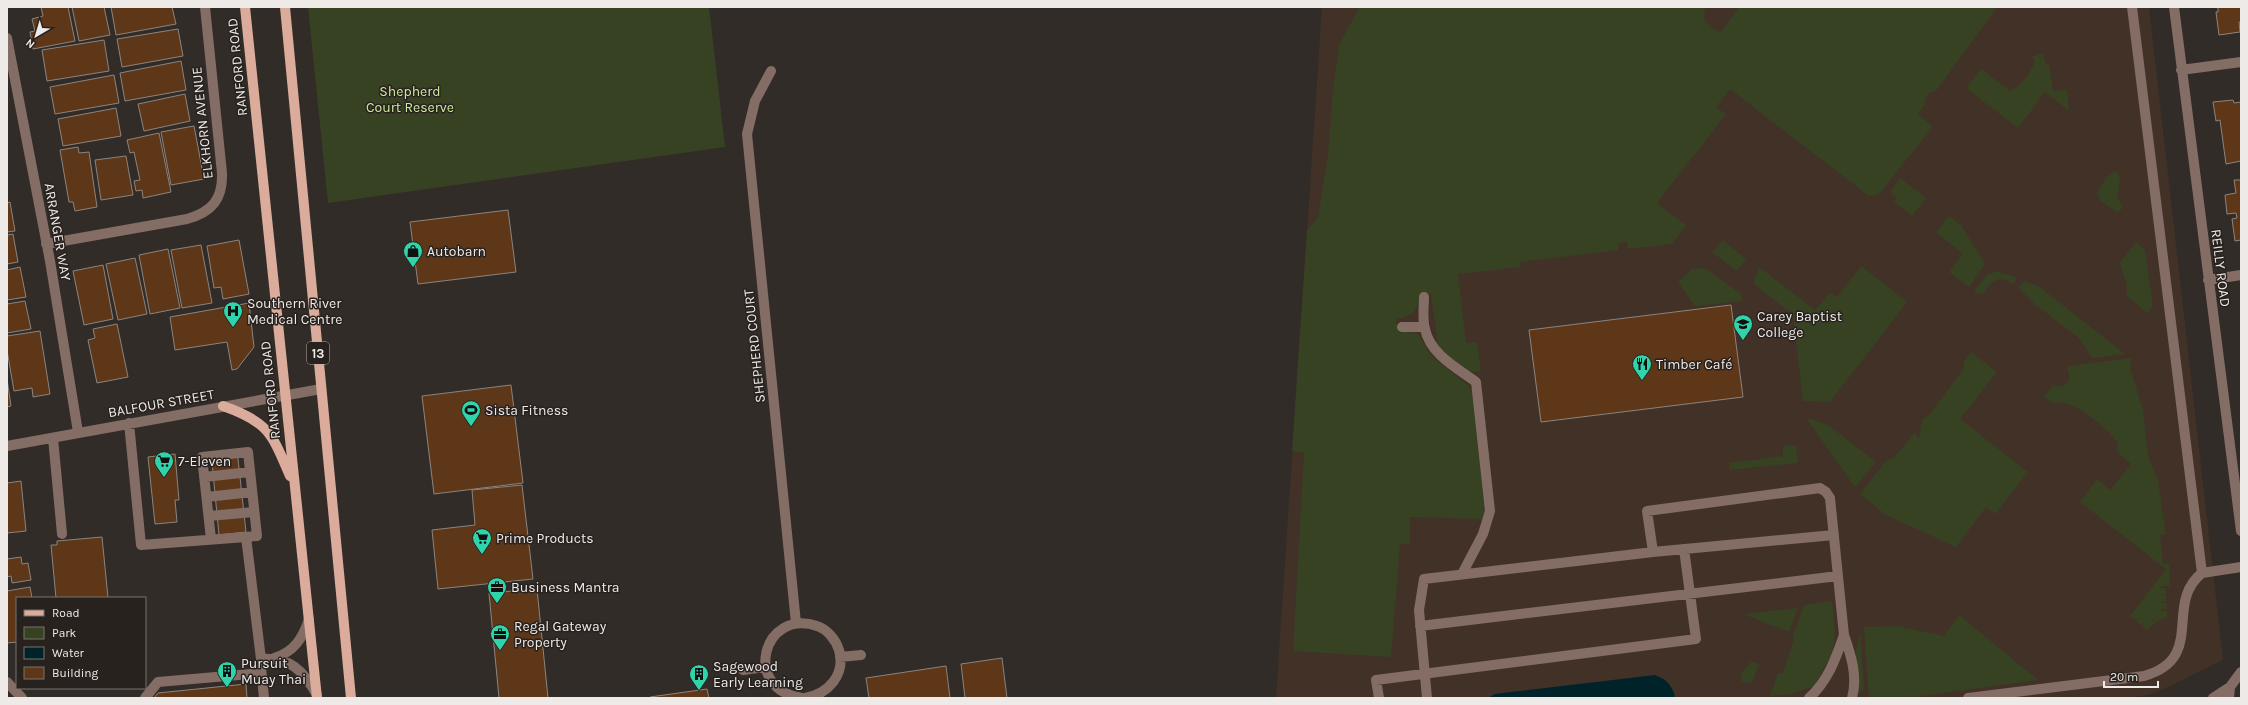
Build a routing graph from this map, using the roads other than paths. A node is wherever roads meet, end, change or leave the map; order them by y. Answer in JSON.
{"nodes":[{"id":1,"x":205,"y":7,"type":"edge"},
{"id":2,"x":246,"y":7,"type":"edge"},
{"id":3,"x":285,"y":7,"type":"edge"},
{"id":4,"x":2132,"y":7,"type":"edge"},
{"id":5,"x":2174,"y":7,"type":"edge"},
{"id":6,"x":7,"y":38,"type":"edge"},
{"id":7,"x":2241,"y":62,"type":"edge"},
{"id":8,"x":2181,"y":70,"type":"junction"},
{"id":9,"x":771,"y":71,"type":"dead end"},
{"id":10,"x":46,"y":244,"type":"junction"},
{"id":11,"x":2241,"y":275,"type":"edge"},
{"id":12,"x":2208,"y":280,"type":"junction"},
{"id":13,"x":1424,"y":297,"type":"dead end"},
{"id":14,"x":1402,"y":327,"type":"dead end"},
{"id":15,"x":1424,"y":327,"type":"junction"},
{"id":16,"x":321,"y":389,"type":"junction"},
{"id":17,"x":284,"y":395,"type":"junction"},
{"id":18,"x":223,"y":406,"type":"junction"},
{"id":19,"x":129,"y":423,"type":"junction"},
{"id":20,"x":78,"y":432,"type":"junction"},
{"id":21,"x":53,"y":438,"type":"junction"},
{"id":22,"x":7,"y":446,"type":"edge"},
{"id":23,"x":250,"y":472,"type":"junction"},
{"id":24,"x":204,"y":477,"type":"junction"},
{"id":25,"x":294,"y":485,"type":"junction"},
{"id":26,"x":2239,"y":491,"type":"edge"},
{"id":27,"x":252,"y":492,"type":"junction"},
{"id":28,"x":207,"y":498,"type":"junction"},
{"id":29,"x":254,"y":512,"type":"junction"},
{"id":30,"x":209,"y":516,"type":"junction"},
{"id":31,"x":2241,"y":531,"type":"edge"},
{"id":32,"x":62,"y":534,"type":"dead end"},
{"id":33,"x":1834,"y":535,"type":"junction"},
{"id":34,"x":246,"y":537,"type":"junction"},
{"id":35,"x":211,"y":539,"type":"junction"},
{"id":36,"x":1684,"y":549,"type":"junction"},
{"id":37,"x":1653,"y":552,"type":"junction"},
{"id":38,"x":2241,"y":567,"type":"edge"},
{"id":39,"x":2202,"y":573,"type":"junction"},
{"id":40,"x":1462,"y":574,"type":"junction"},
{"id":41,"x":1838,"y":576,"type":"junction"},
{"id":42,"x":1689,"y":594,"type":"junction"},
{"id":43,"x":309,"y":619,"type":"junction"},
{"id":44,"x":796,"y":623,"type":"junction"},
{"id":45,"x":1420,"y":626,"type":"junction"},
{"id":46,"x":1844,"y":635,"type":"junction"},
{"id":47,"x":861,"y":655,"type":"dead end"},
{"id":48,"x":840,"y":657,"type":"junction"},
{"id":49,"x":272,"y":658,"type":"junction"},
{"id":50,"x":261,"y":659,"type":"junction"},
{"id":51,"x":766,"y":667,"type":"junction"},
{"id":52,"x":743,"y":670,"type":"dead end"},
{"id":53,"x":2241,"y":671,"type":"edge"},
{"id":54,"x":261,"y":673,"type":"junction"},
{"id":55,"x":1424,"y":673,"type":"junction"},
{"id":56,"x":7,"y":682,"type":"edge"},
{"id":57,"x":2230,"y":686,"type":"junction"},
{"id":58,"x":317,"y":696,"type":"edge"},
{"id":59,"x":22,"y":698,"type":"edge"},
{"id":60,"x":145,"y":698,"type":"edge"},
{"id":61,"x":264,"y":698,"type":"edge"},
{"id":62,"x":351,"y":698,"type":"edge"},
{"id":63,"x":802,"y":698,"type":"edge"},
{"id":64,"x":805,"y":698,"type":"edge"},
{"id":65,"x":1379,"y":698,"type":"edge"},
{"id":66,"x":1427,"y":698,"type":"edge"},
{"id":67,"x":1809,"y":698,"type":"edge"},
{"id":68,"x":1852,"y":698,"type":"edge"},
{"id":69,"x":1968,"y":698,"type":"edge"},
{"id":70,"x":2213,"y":698,"type":"edge"},
{"id":71,"x":2229,"y":698,"type":"edge"}],
"edges":[{"from":1,"to":10,"type":"street","name":"ELKHORN AVENUE"},
{"from":2,"to":17,"type":"main road","name":"RANFORD ROAD"},
{"from":3,"to":16,"type":"main road","number":"13"},
{"from":4,"to":39,"type":"street"},
{"from":5,"to":8,"type":"street","name":"REILLY ROAD"},
{"from":6,"to":10,"type":"street","name":"ARRANGER WAY"},
{"from":7,"to":8,"type":"street"},
{"from":8,"to":12,"type":"street","name":"REILLY ROAD"},
{"from":9,"to":44,"type":"street","name":"SHEPHERD COURT"},
{"from":10,"to":20,"type":"street","name":"ARRANGER WAY"},
{"from":11,"to":12,"type":"street"},
{"from":12,"to":26,"type":"street","name":"REILLY ROAD"},
{"from":13,"to":15,"type":"street"},
{"from":14,"to":15,"type":"street"},
{"from":15,"to":40,"type":"street"},
{"from":16,"to":17,"type":"street","name":"BALFOUR STREET"},
{"from":16,"to":62,"type":"main road","number":"13"},
{"from":17,"to":18,"type":"street","name":"BALFOUR STREET"},
{"from":17,"to":25,"type":"main road","name":"RANFORD ROAD"},
{"from":18,"to":19,"type":"street","name":"BALFOUR STREET"},
{"from":18,"to":25,"type":"main road"},
{"from":19,"to":20,"type":"street","name":"BALFOUR STREET"},
{"from":19,"to":35,"type":"street"},
{"from":20,"to":21,"type":"street","name":"BALFOUR STREET"},
{"from":21,"to":22,"type":"street","name":"BALFOUR STREET"},
{"from":21,"to":32,"type":"street"},
{"from":23,"to":24,"type":"street"},
{"from":23,"to":24,"type":"street"},
{"from":23,"to":27,"type":"street"},
{"from":24,"to":28,"type":"street"},
{"from":25,"to":43,"type":"main road","name":"RANFORD ROAD"},
{"from":26,"to":31,"type":"street","name":"REILLY ROAD"},
{"from":27,"to":28,"type":"street"},
{"from":27,"to":29,"type":"street"},
{"from":28,"to":30,"type":"street"},
{"from":29,"to":30,"type":"street"},
{"from":29,"to":34,"type":"street"},
{"from":30,"to":35,"type":"street"},
{"from":33,"to":36,"type":"street"},
{"from":33,"to":37,"type":"street"},
{"from":33,"to":41,"type":"street"},
{"from":34,"to":35,"type":"street"},
{"from":34,"to":50,"type":"street"},
{"from":36,"to":37,"type":"street"},
{"from":36,"to":42,"type":"street"},
{"from":37,"to":40,"type":"street"},
{"from":38,"to":39,"type":"street"},
{"from":39,"to":69,"type":"street"},
{"from":40,"to":45,"type":"street"},
{"from":41,"to":42,"type":"street"},
{"from":41,"to":46,"type":"street"},
{"from":42,"to":45,"type":"street"},
{"from":42,"to":55,"type":"street"},
{"from":43,"to":49,"type":"street"},
{"from":43,"to":58,"type":"main road","name":"RANFORD ROAD"},
{"from":44,"to":48,"type":"street"},
{"from":44,"to":51,"type":"street"},
{"from":45,"to":55,"type":"street"},
{"from":46,"to":67,"type":"street"},
{"from":46,"to":68,"type":"street"},
{"from":47,"to":48,"type":"street"},
{"from":48,"to":64,"type":"street"},
{"from":49,"to":50,"type":"street"},
{"from":49,"to":58,"type":"street"},
{"from":50,"to":54,"type":"street"},
{"from":51,"to":52,"type":"street"},
{"from":51,"to":63,"type":"street"},
{"from":53,"to":57,"type":"street"},
{"from":54,"to":60,"type":"street"},
{"from":54,"to":61,"type":"street"},
{"from":55,"to":65,"type":"street"},
{"from":55,"to":66,"type":"street"},
{"from":56,"to":59,"type":"street"},
{"from":57,"to":70,"type":"street"},
{"from":57,"to":71,"type":"street"}]}
